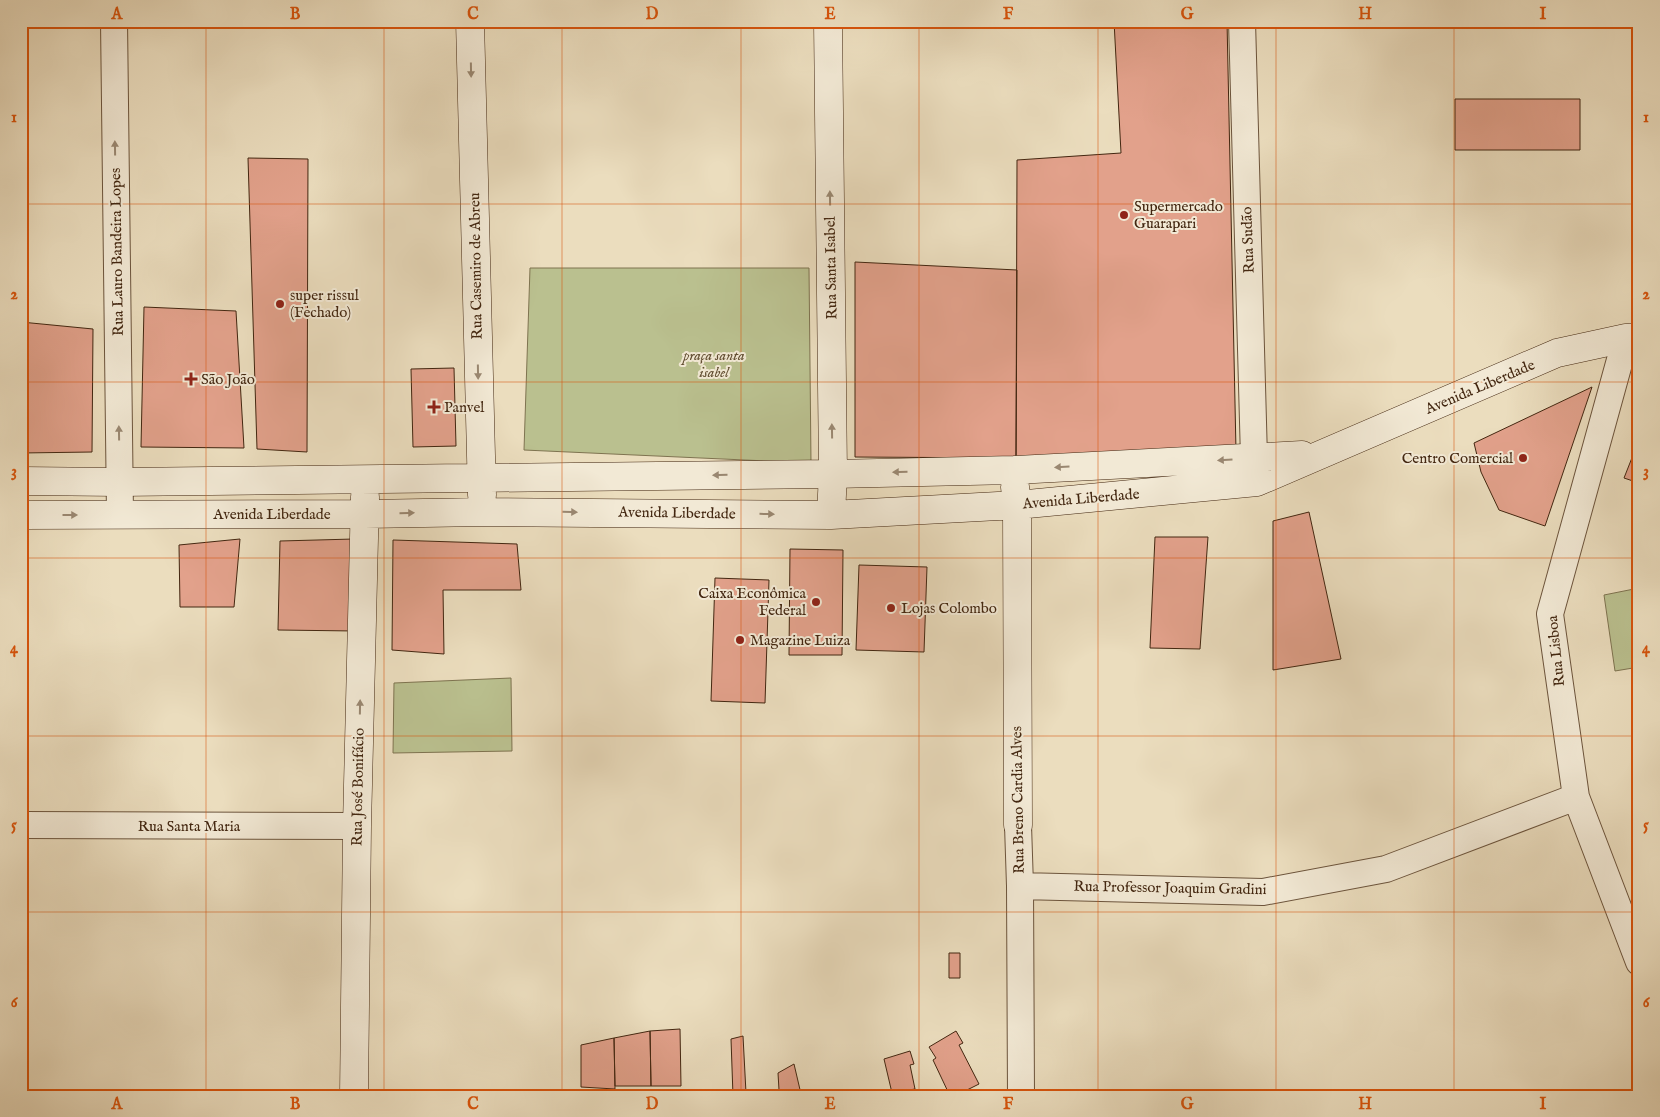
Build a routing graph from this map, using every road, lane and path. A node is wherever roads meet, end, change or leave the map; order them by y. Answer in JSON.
{"nodes":[{"id":1,"x":114,"y":21,"type":"edge"},
{"id":2,"x":470,"y":21,"type":"edge"},
{"id":3,"x":828,"y":21,"type":"edge"},
{"id":4,"x":1242,"y":21,"type":"edge"},
{"id":5,"x":1633,"y":337,"type":"edge"},
{"id":6,"x":1326,"y":454,"type":"junction"},
{"id":7,"x":1254,"y":458,"type":"junction"},
{"id":8,"x":1014,"y":470,"type":"junction"},
{"id":9,"x":833,"y":474,"type":"junction"},
{"id":10,"x":480,"y":478,"type":"junction"},
{"id":11,"x":366,"y":479,"type":"junction"},
{"id":12,"x":21,"y":481,"type":"edge"},
{"id":13,"x":119,"y":482,"type":"junction"},
{"id":14,"x":1018,"y":505,"type":"junction"},
{"id":15,"x":483,"y":512,"type":"junction"},
{"id":16,"x":365,"y":514,"type":"junction"},
{"id":17,"x":21,"y":515,"type":"edge"},
{"id":18,"x":120,"y":515,"type":"junction"},
{"id":19,"x":832,"y":515,"type":"junction"},
{"id":20,"x":1576,"y":797,"type":"junction"},
{"id":21,"x":1018,"y":825,"type":"joint"},
{"id":22,"x":21,"y":826,"type":"edge"},
{"id":23,"x":357,"y":826,"type":"junction"},
{"id":24,"x":1020,"y":886,"type":"junction"},
{"id":25,"x":1636,"y":950,"type":"edge"},
{"id":26,"x":354,"y":1096,"type":"edge"},
{"id":27,"x":1021,"y":1096,"type":"edge"}],
"edges":[{"from":13,"to":1,"type":"street","name":"Rua Lauro Bandeira Lopes","one_way":true},
{"from":2,"to":10,"type":"main road","name":"Rua Casemiro de Abreu","one_way":true},
{"from":9,"to":3,"type":"main road","name":"Rua Santa Isabel","one_way":true},
{"from":4,"to":7,"type":"street","name":"Rua Sudão"},
{"from":5,"to":6,"type":"main road","name":"Avenida Liberdade"},
{"from":5,"to":20,"type":"street","name":"Rua Lisboa"},
{"from":6,"to":7,"type":"main road","name":"Avenida Liberdade"},
{"from":6,"to":14,"type":"main road","name":"Avenida Liberdade"},
{"from":7,"to":8,"type":"main road","name":"Avenida Liberdade","one_way":true},
{"from":8,"to":9,"type":"main road","name":"Avenida Liberdade","one_way":true},
{"from":8,"to":14,"type":"main road","name":"Rua Breno Cardia Alves"},
{"from":9,"to":10,"type":"main road","name":"Avenida Liberdade","one_way":true},
{"from":9,"to":19,"type":"main road","name":"Rua Santa Isabel"},
{"from":10,"to":11,"type":"main road","name":"Avenida Liberdade"},
{"from":10,"to":15,"type":"main road","name":"Rua Casemiro de Abreu"},
{"from":11,"to":13,"type":"main road","name":"Avenida Liberdade"},
{"from":11,"to":16,"type":"main road","name":"Rua José Bonifácio"},
{"from":12,"to":13,"type":"main road","name":"Avenida Liberdade"},
{"from":13,"to":18,"type":"street","name":"Rua Lauro Bandeira Lopes"},
{"from":14,"to":19,"type":"main road","name":"Avenida Liberdade"},
{"from":14,"to":21,"type":"main road","name":"Rua Breno Cardia Alves"},
{"from":16,"to":15,"type":"main road","name":"Avenida Liberdade","one_way":true},
{"from":15,"to":19,"type":"main road","name":"Avenida Liberdade","one_way":true},
{"from":16,"to":18,"type":"main road","name":"Avenida Liberdade"},
{"from":23,"to":16,"type":"main road","name":"Rua José Bonifácio","one_way":true},
{"from":17,"to":18,"type":"main road","name":"Avenida Liberdade","one_way":true},
{"from":20,"to":24,"type":"street","name":"Rua Professor Joaquim Gradini"},
{"from":20,"to":25,"type":"street","name":"Rua Lisboa"},
{"from":21,"to":24,"type":"street","name":"Rua Breno Cardia Alves"},
{"from":22,"to":23,"type":"street","name":"Rua Santa Maria"},
{"from":23,"to":26,"type":"main road","name":"Rua José Bonifácio"},
{"from":24,"to":27,"type":"street","name":"Rua Breno Cardia Alves"}]}
